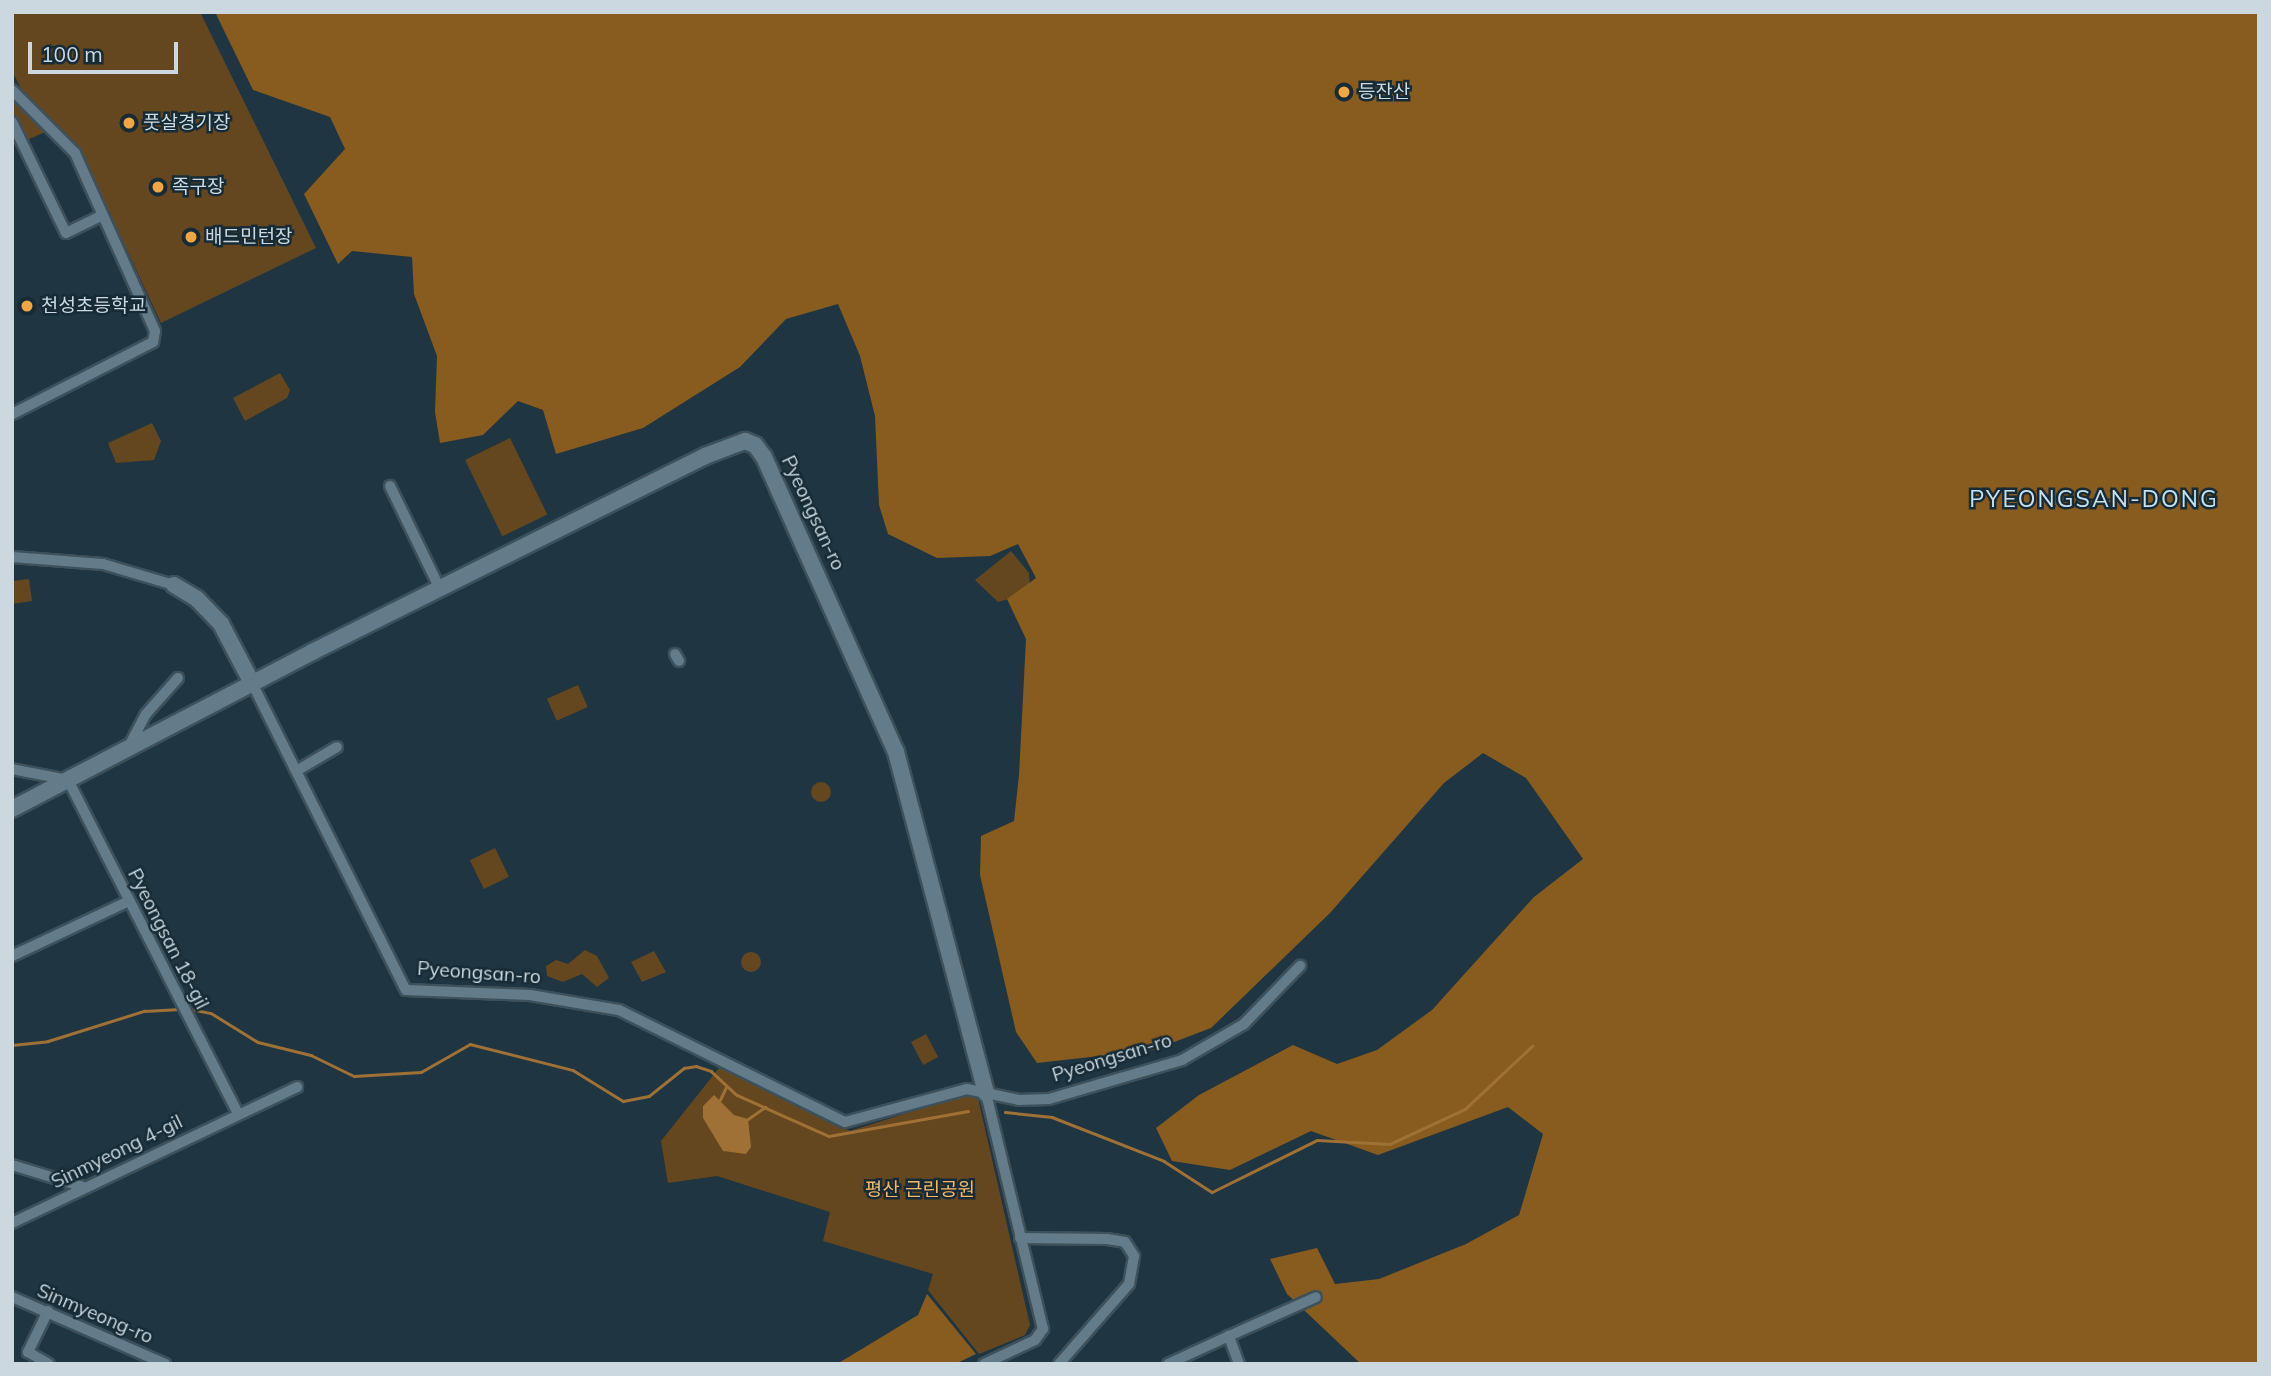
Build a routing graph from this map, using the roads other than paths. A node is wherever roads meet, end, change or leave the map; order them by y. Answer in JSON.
{"nodes":[{"id":1,"x":12,"y":90,"type":"edge"},
{"id":2,"x":12,"y":122,"type":"edge"},
{"id":3,"x":103,"y":215,"type":"junction"},
{"id":4,"x":12,"y":414,"type":"edge"},
{"id":5,"x":390,"y":486,"type":"dead end"},
{"id":6,"x":12,"y":557,"type":"edge"},
{"id":7,"x":174,"y":585,"type":"joint"},
{"id":8,"x":439,"y":589,"type":"junction"},
{"id":9,"x":178,"y":678,"type":"dead end"},
{"id":10,"x":252,"y":683,"type":"junction"},
{"id":11,"x":337,"y":747,"type":"dead end"},
{"id":12,"x":127,"y":749,"type":"junction"},
{"id":13,"x":12,"y":769,"type":"edge"},
{"id":14,"x":298,"y":770,"type":"junction"},
{"id":15,"x":68,"y":780,"type":"junction"},
{"id":16,"x":12,"y":809,"type":"edge"},
{"id":17,"x":129,"y":901,"type":"junction"},
{"id":18,"x":12,"y":956,"type":"edge"},
{"id":19,"x":1300,"y":966,"type":"dead end"},
{"id":20,"x":297,"y":1087,"type":"dead end"},
{"id":21,"x":986,"y":1093,"type":"junction"},
{"id":22,"x":238,"y":1114,"type":"junction"},
{"id":23,"x":12,"y":1165,"type":"edge"},
{"id":24,"x":84,"y":1187,"type":"junction"},
{"id":25,"x":12,"y":1223,"type":"edge"},
{"id":26,"x":1020,"y":1238,"type":"junction"},
{"id":27,"x":12,"y":1297,"type":"edge"},
{"id":28,"x":1316,"y":1297,"type":"dead end"},
{"id":29,"x":48,"y":1311,"type":"junction"},
{"id":30,"x":1229,"y":1336,"type":"junction"},
{"id":31,"x":49,"y":1364,"type":"edge"},
{"id":32,"x":165,"y":1364,"type":"edge"},
{"id":33,"x":984,"y":1364,"type":"edge"},
{"id":34,"x":1059,"y":1364,"type":"edge"},
{"id":35,"x":1168,"y":1364,"type":"edge"},
{"id":36,"x":1239,"y":1364,"type":"edge"}],
"edges":[{"from":1,"to":3,"type":"street"},
{"from":2,"to":3,"type":"street"},
{"from":3,"to":4,"type":"street"},
{"from":5,"to":8,"type":"street"},
{"from":6,"to":7,"type":"street","name":"Pyeongsan-ro"},
{"from":7,"to":10,"type":"street","name":"Pyeongsan-ro"},
{"from":8,"to":10,"type":"street","name":"Pyeongsan-ro"},
{"from":8,"to":21,"type":"street","name":"Pyeongsan-ro"},
{"from":9,"to":12,"type":"street"},
{"from":10,"to":12,"type":"street","name":"Pyeongsan-ro"},
{"from":10,"to":14,"type":"street","name":"Pyeongsan-ro"},
{"from":11,"to":14,"type":"street"},
{"from":12,"to":15,"type":"street","name":"Pyeongsan-ro"},
{"from":13,"to":15,"type":"street"},
{"from":14,"to":21,"type":"street","name":"Pyeongsan-ro"},
{"from":15,"to":16,"type":"street","name":"Pyeongsan-ro"},
{"from":15,"to":17,"type":"street","name":"Pyeongsan 18-gil"},
{"from":17,"to":18,"type":"street"},
{"from":17,"to":22,"type":"street","name":"Pyeongsan 18-gil"},
{"from":19,"to":21,"type":"street","name":"Pyeongsan-ro"},
{"from":20,"to":22,"type":"street","name":"Sinmyeong 4-gil"},
{"from":21,"to":26,"type":"street"},
{"from":22,"to":24,"type":"street","name":"Sinmyeong 4-gil"},
{"from":23,"to":24,"type":"street"},
{"from":24,"to":25,"type":"street","name":"Sinmyeong 4-gil"},
{"from":26,"to":33,"type":"street"},
{"from":26,"to":34,"type":"street"},
{"from":27,"to":29,"type":"street","name":"Sinmyeong-ro"},
{"from":28,"to":30,"type":"street"},
{"from":29,"to":31,"type":"street"},
{"from":29,"to":32,"type":"street","name":"Sinmyeong-ro"},
{"from":30,"to":35,"type":"street"},
{"from":30,"to":36,"type":"street"}]}
